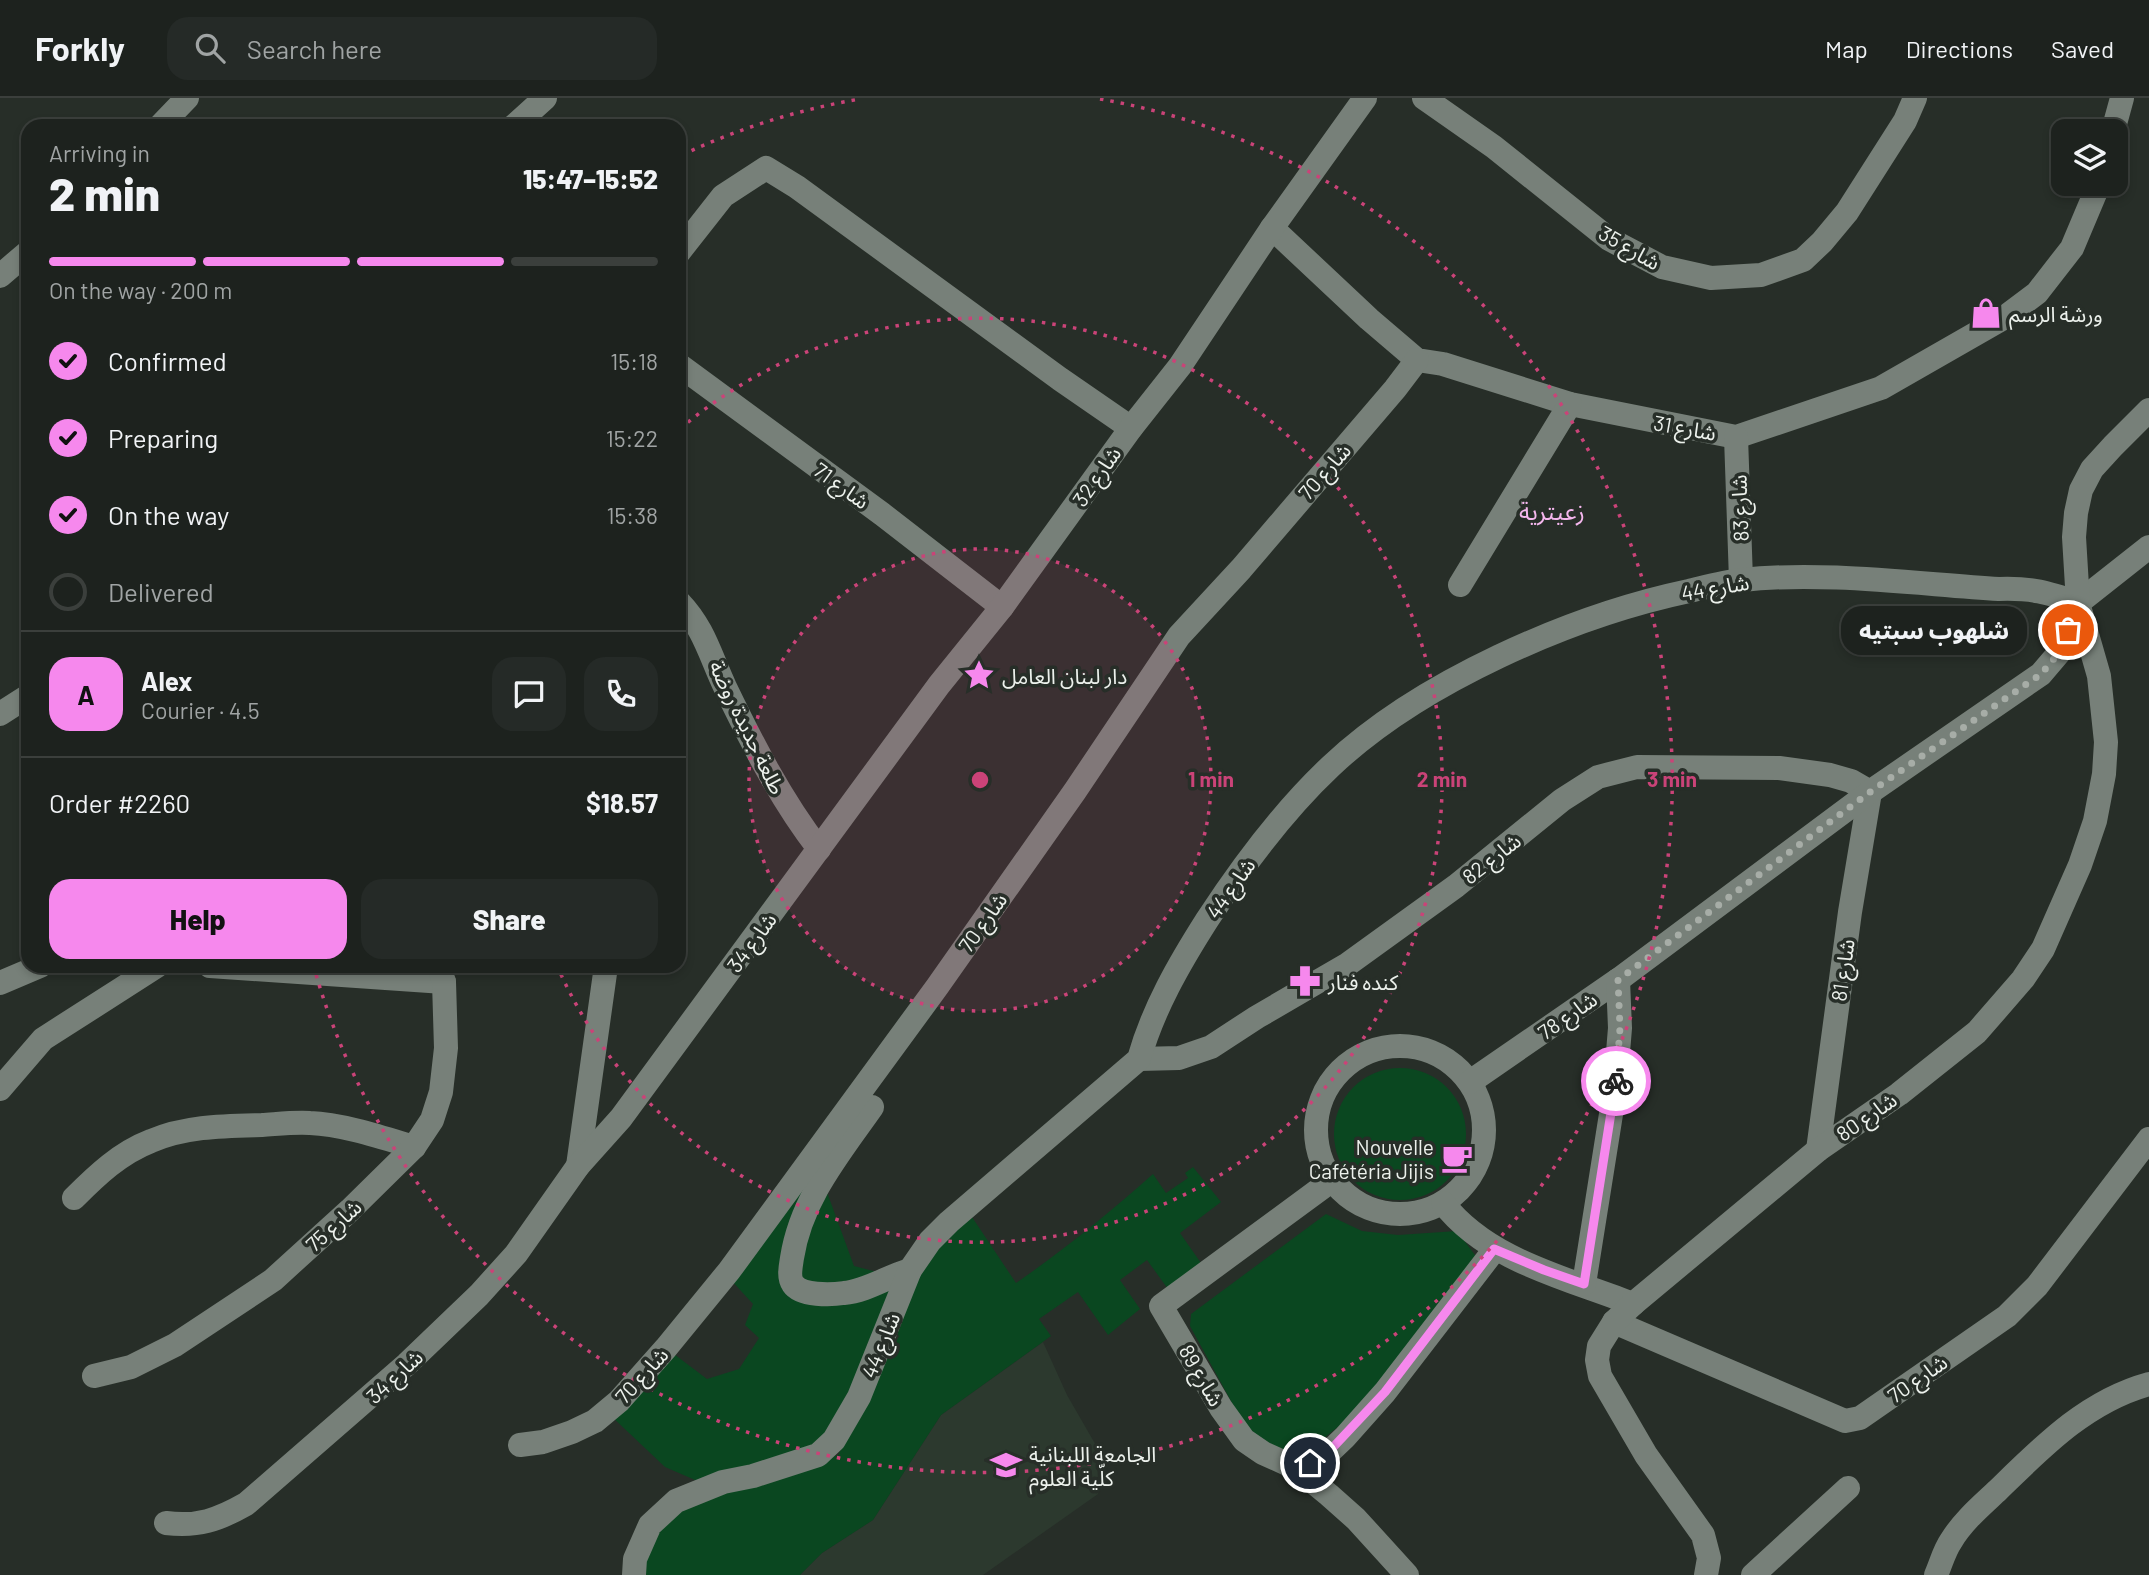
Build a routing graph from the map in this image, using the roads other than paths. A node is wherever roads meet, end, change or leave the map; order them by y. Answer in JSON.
{"nodes":[{"id":1,"x":187,"y":98,"type":"edge"},
{"id":2,"x":545,"y":98,"type":"edge"},
{"id":3,"x":1365,"y":98,"type":"edge"},
{"id":4,"x":1424,"y":98,"type":"edge"},
{"id":5,"x":1915,"y":98,"type":"edge"},
{"id":6,"x":2122,"y":98,"type":"edge"},
{"id":7,"x":166,"y":119,"type":"edge"},
{"id":8,"x":522,"y":119,"type":"edge"},
{"id":9,"x":2116,"y":119,"type":"edge"},
{"id":10,"x":2094,"y":196,"type":"edge"},
{"id":11,"x":1272,"y":228,"type":"junction"},
{"id":12,"x":686,"y":243,"type":"edge"},
{"id":13,"x":21,"y":258,"type":"edge"},
{"id":14,"x":0,"y":276,"type":"edge"},
{"id":15,"x":1417,"y":360,"type":"junction"},
{"id":16,"x":686,"y":370,"type":"edge"},
{"id":17,"x":1570,"y":404,"type":"junction"},
{"id":18,"x":2149,"y":410,"type":"edge"},
{"id":19,"x":1130,"y":428,"type":"junction"},
{"id":20,"x":1736,"y":437,"type":"junction"},
{"id":21,"x":2149,"y":547,"type":"edge"},
{"id":22,"x":1741,"y":580,"type":"junction"},
{"id":23,"x":1460,"y":585,"type":"dead end"},
{"id":24,"x":2078,"y":603,"type":"junction"},
{"id":25,"x":1002,"y":607,"type":"junction"},
{"id":26,"x":686,"y":611,"type":"edge"},
{"id":27,"x":21,"y":700,"type":"edge"},
{"id":28,"x":0,"y":714,"type":"edge"},
{"id":29,"x":1870,"y":792,"type":"junction"},
{"id":30,"x":819,"y":849,"type":"junction"},
{"id":31,"x":24,"y":973,"type":"edge"},
{"id":32,"x":146,"y":973,"type":"edge"},
{"id":33,"x":409,"y":973,"type":"edge"},
{"id":34,"x":605,"y":973,"type":"edge"},
{"id":35,"x":441,"y":974,"type":"edge"},
{"id":36,"x":1618,"y":980,"type":"junction"},
{"id":37,"x":0,"y":984,"type":"edge"},
{"id":38,"x":1139,"y":1059,"type":"junction"},
{"id":39,"x":1470,"y":1082,"type":"junction"},
{"id":40,"x":0,"y":1090,"type":"edge"},
{"id":41,"x":872,"y":1107,"type":"dead end"},
{"id":42,"x":2149,"y":1139,"type":"edge"},
{"id":43,"x":414,"y":1147,"type":"junction"},
{"id":44,"x":1818,"y":1150,"type":"junction"},
{"id":45,"x":578,"y":1166,"type":"junction"},
{"id":46,"x":1331,"y":1181,"type":"junction"},
{"id":47,"x":74,"y":1198,"type":"dead end"},
{"id":48,"x":1443,"y":1203,"type":"junction"},
{"id":49,"x":1494,"y":1249,"type":"junction"},
{"id":50,"x":910,"y":1270,"type":"junction"},
{"id":51,"x":1584,"y":1284,"type":"junction"},
{"id":52,"x":1633,"y":1304,"type":"junction"},
{"id":53,"x":1614,"y":1322,"type":"junction"},
{"id":54,"x":94,"y":1376,"type":"dead end"},
{"id":55,"x":2149,"y":1384,"type":"edge"},
{"id":56,"x":520,"y":1445,"type":"dead end"},
{"id":57,"x":1296,"y":1468,"type":"junction"},
{"id":58,"x":1848,"y":1488,"type":"dead end"},
{"id":59,"x":166,"y":1524,"type":"dead end"},
{"id":60,"x":1707,"y":1571,"type":"edge"},
{"id":61,"x":634,"y":1575,"type":"edge"},
{"id":62,"x":1408,"y":1575,"type":"edge"},
{"id":63,"x":1754,"y":1575,"type":"edge"},
{"id":64,"x":1936,"y":1575,"type":"edge"}],
"edges":[{"from":1,"to":7,"type":"street"},
{"from":2,"to":8,"type":"street"},
{"from":3,"to":11,"type":"street","name":"شارع 32"},
{"from":4,"to":5,"type":"street","name":"شارع 35"},
{"from":6,"to":9,"type":"street"},
{"from":10,"to":20,"type":"street","name":"شارع 31"},
{"from":11,"to":15,"type":"street","name":"شارع 31"},
{"from":11,"to":19,"type":"street","name":"شارع 32"},
{"from":12,"to":19,"type":"street"},
{"from":13,"to":14,"type":"street"},
{"from":15,"to":17,"type":"street","name":"شارع 31"},
{"from":15,"to":56,"type":"street","name":"شارع 70"},
{"from":16,"to":25,"type":"street","name":"شارع 71"},
{"from":17,"to":20,"type":"street","name":"شارع 31"},
{"from":17,"to":23,"type":"street"},
{"from":18,"to":24,"type":"street"},
{"from":19,"to":25,"type":"street","name":"شارع 32"},
{"from":20,"to":22,"type":"street","name":"شارع 83"},
{"from":21,"to":24,"type":"street"},
{"from":22,"to":24,"type":"street","name":"شارع 44"},
{"from":22,"to":38,"type":"street","name":"شارع 44"},
{"from":24,"to":29,"type":"street","name":"شارع 78"},
{"from":24,"to":44,"type":"street","name":"شارع 80"},
{"from":25,"to":30,"type":"street","name":"شارع 32"},
{"from":26,"to":30,"type":"street","name":"طلعة جديدة روضة"},
{"from":27,"to":28,"type":"street"},
{"from":29,"to":36,"type":"street","name":"شارع 78"},
{"from":29,"to":38,"type":"street","name":"شارع 82"},
{"from":29,"to":44,"type":"street","name":"شارع 81"},
{"from":30,"to":45,"type":"street","name":"شارع 34"},
{"from":31,"to":37,"type":"street"},
{"from":32,"to":40,"type":"street"},
{"from":33,"to":35,"type":"street","name":"شارع 75"},
{"from":34,"to":45,"type":"street","name":"شارع 34"},
{"from":35,"to":43,"type":"street","name":"شارع 75"},
{"from":36,"to":39,"type":"street","name":"شارع 78"},
{"from":36,"to":51,"type":"street"},
{"from":38,"to":50,"type":"street","name":"شارع 44"},
{"from":39,"to":46,"type":"street"},
{"from":39,"to":48,"type":"street"},
{"from":41,"to":50,"type":"street"},
{"from":42,"to":53,"type":"street","name":"شارع 70"},
{"from":43,"to":47,"type":"street"},
{"from":43,"to":54,"type":"street","name":"شارع 75"},
{"from":44,"to":52,"type":"street","name":"شارع 80"},
{"from":45,"to":59,"type":"street","name":"شارع 34"},
{"from":46,"to":48,"type":"street"},
{"from":46,"to":57,"type":"street","name":"شارع 89"},
{"from":48,"to":49,"type":"street"},
{"from":49,"to":51,"type":"street"},
{"from":49,"to":57,"type":"street"},
{"from":50,"to":61,"type":"street","name":"شارع 44"},
{"from":51,"to":52,"type":"street"},
{"from":52,"to":53,"type":"street","name":"شارع 80"},
{"from":53,"to":60,"type":"street","name":"شارع 80"},
{"from":55,"to":64,"type":"street"},
{"from":57,"to":62,"type":"street","name":"شارع 89"},
{"from":58,"to":63,"type":"street"}]}
